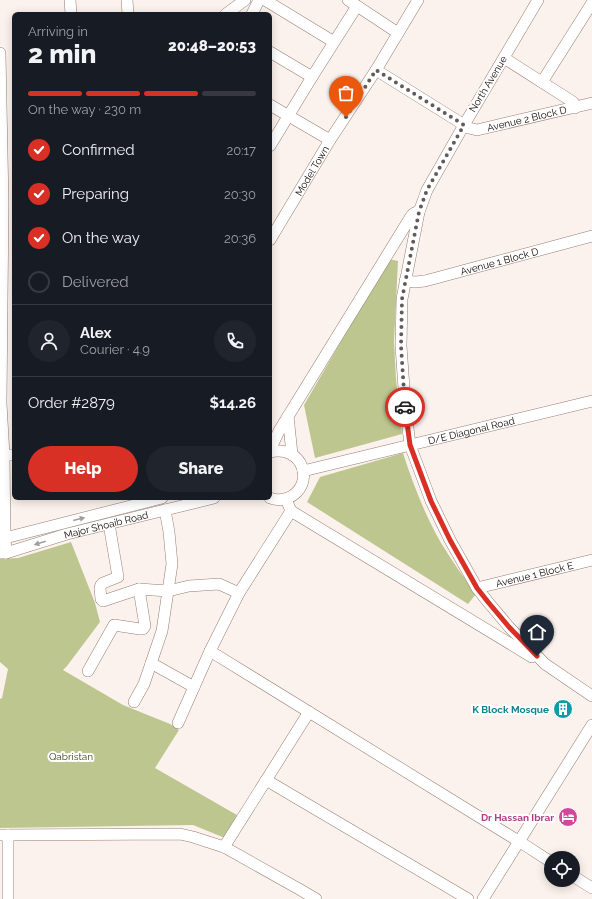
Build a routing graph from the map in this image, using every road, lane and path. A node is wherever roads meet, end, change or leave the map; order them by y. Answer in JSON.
{"nodes":[{"id":1,"x":70,"y":0,"type":"edge"},
{"id":2,"x":127,"y":0,"type":"edge"},
{"id":3,"x":245,"y":0,"type":"edge"},
{"id":4,"x":259,"y":0,"type":"edge"},
{"id":5,"x":265,"y":0,"type":"edge"},
{"id":6,"x":418,"y":0,"type":"edge"},
{"id":7,"x":538,"y":0,"type":"edge"},
{"id":8,"x":353,"y":3,"type":"edge"},
{"id":9,"x":592,"y":3,"type":"edge"},
{"id":10,"x":71,"y":12,"type":"edge"},
{"id":11,"x":128,"y":12,"type":"edge"},
{"id":12,"x":229,"y":12,"type":"edge"},
{"id":13,"x":253,"y":12,"type":"edge"},
{"id":14,"x":398,"y":33,"type":"junction"},
{"id":15,"x":334,"y":42,"type":"junction"},
{"id":16,"x":0,"y":53,"type":"edge"},
{"id":17,"x":272,"y":53,"type":"edge"},
{"id":18,"x":504,"y":58,"type":"junction"},
{"id":19,"x":376,"y":70,"type":"junction"},
{"id":20,"x":312,"y":77,"type":"junction"},
{"id":21,"x":542,"y":82,"type":"junction"},
{"id":22,"x":592,"y":104,"type":"edge"},
{"id":23,"x":272,"y":106,"type":"edge"},
{"id":24,"x":575,"y":108,"type":"junction"},
{"id":25,"x":288,"y":116,"type":"junction"},
{"id":26,"x":464,"y":125,"type":"junction"},
{"id":27,"x":330,"y":140,"type":"junction"},
{"id":28,"x":272,"y":143,"type":"edge"},
{"id":29,"x":6,"y":203,"type":"edge"},
{"id":30,"x":419,"y":212,"type":"junction"},
{"id":31,"x":592,"y":236,"type":"edge"},
{"id":32,"x":272,"y":237,"type":"edge"},
{"id":33,"x":405,"y":281,"type":"junction"},
{"id":34,"x":592,"y":401,"type":"edge"},
{"id":35,"x":288,"y":416,"type":"junction"},
{"id":36,"x":410,"y":445,"type":"junction"},
{"id":37,"x":272,"y":447,"type":"edge"},
{"id":38,"x":272,"y":451,"type":"edge"},
{"id":39,"x":292,"y":454,"type":"junction"},
{"id":40,"x":9,"y":455,"type":"edge"},
{"id":41,"x":303,"y":471,"type":"junction"},
{"id":42,"x":272,"y":498,"type":"edge"},
{"id":43,"x":286,"y":499,"type":"junction"},
{"id":44,"x":154,"y":500,"type":"edge"},
{"id":45,"x":206,"y":500,"type":"edge"},
{"id":46,"x":165,"y":510,"type":"junction"},
{"id":47,"x":290,"y":511,"type":"junction"},
{"id":48,"x":109,"y":524,"type":"junction"},
{"id":49,"x":2,"y":538,"type":"edge"},
{"id":50,"x":3,"y":553,"type":"edge"},
{"id":51,"x":592,"y":560,"type":"edge"},
{"id":52,"x":477,"y":588,"type":"junction"},
{"id":53,"x":139,"y":589,"type":"junction"},
{"id":54,"x":168,"y":591,"type":"junction"},
{"id":55,"x":239,"y":593,"type":"junction"},
{"id":56,"x":210,"y":652,"type":"junction"},
{"id":57,"x":151,"y":663,"type":"junction"},
{"id":58,"x":545,"y":664,"type":"junction"},
{"id":59,"x":88,"y":671,"type":"dead end"},
{"id":60,"x":194,"y":687,"type":"junction"},
{"id":61,"x":592,"y":696,"type":"edge"},
{"id":62,"x":134,"y":702,"type":"dead end"},
{"id":63,"x":309,"y":712,"type":"junction"},
{"id":64,"x":178,"y":722,"type":"dead end"},
{"id":65,"x":592,"y":725,"type":"edge"},
{"id":66,"x":266,"y":780,"type":"junction"},
{"id":67,"x":4,"y":835,"type":"edge"},
{"id":68,"x":520,"y":842,"type":"junction"},
{"id":69,"x":224,"y":847,"type":"junction"},
{"id":70,"x":544,"y":857,"type":"edge"},
{"id":71,"x":580,"y":880,"type":"edge"},
{"id":72,"x":592,"y":888,"type":"edge"},
{"id":73,"x":8,"y":899,"type":"edge"},
{"id":74,"x":316,"y":899,"type":"edge"},
{"id":75,"x":468,"y":899,"type":"edge"},
{"id":76,"x":483,"y":899,"type":"edge"}],
"edges":[{"from":1,"to":10,"type":"street"},
{"from":2,"to":11,"type":"street"},
{"from":3,"to":12,"type":"street"},
{"from":4,"to":13,"type":"street"},
{"from":5,"to":15,"type":"street"},
{"from":6,"to":14,"type":"street","name":"Model Town"},
{"from":7,"to":18,"type":"street","name":"North Avenue"},
{"from":8,"to":14,"type":"street"},
{"from":8,"to":15,"type":"street"},
{"from":9,"to":21,"type":"street"},
{"from":14,"to":19,"type":"street","name":"Model Town"},
{"from":15,"to":20,"type":"street"},
{"from":16,"to":29,"type":"street"},
{"from":17,"to":20,"type":"street"},
{"from":18,"to":21,"type":"street"},
{"from":18,"to":26,"type":"street","name":"North Avenue"},
{"from":19,"to":26,"type":"street"},
{"from":19,"to":27,"type":"street","name":"Model Town"},
{"from":20,"to":25,"type":"street"},
{"from":21,"to":24,"type":"street"},
{"from":22,"to":24,"type":"street","name":"Avenue 2 Block D"},
{"from":23,"to":25,"type":"street"},
{"from":24,"to":26,"type":"street","name":"Avenue 2 Block D"},
{"from":25,"to":27,"type":"street"},
{"from":25,"to":28,"type":"street"},
{"from":26,"to":30,"type":"street","name":"North Avenue"},
{"from":27,"to":32,"type":"street","name":"Model Town"},
{"from":29,"to":40,"type":"street"},
{"from":30,"to":33,"type":"street","name":"North Avenue"},
{"from":30,"to":35,"type":"street"},
{"from":31,"to":33,"type":"street","name":"Avenue 1 Block D"},
{"from":33,"to":36,"type":"street","name":"North Avenue"},
{"from":34,"to":36,"type":"street","name":"D/E Diagonal Road"},
{"from":35,"to":37,"type":"street"},
{"from":35,"to":39,"type":"street"},
{"from":36,"to":41,"type":"street","name":"D/E Diagonal Road"},
{"from":36,"to":52,"type":"street","name":"North Avenue"},
{"from":38,"to":39,"type":"street"},
{"from":39,"to":41,"type":"street"},
{"from":40,"to":49,"type":"street"},
{"from":41,"to":43,"type":"street"},
{"from":42,"to":43,"type":"street"},
{"from":43,"to":47,"type":"street"},
{"from":49,"to":44,"type":"street","name":"Major Shoaib Road","one_way":true},
{"from":45,"to":46,"type":"street","name":"Major Shoaib Road"},
{"from":46,"to":48,"type":"street","name":"Major Shoaib Road"},
{"from":46,"to":54,"type":"street"},
{"from":47,"to":55,"type":"street"},
{"from":47,"to":58,"type":"street"},
{"from":48,"to":50,"type":"street","name":"Major Shoaib Road","one_way":true},
{"from":48,"to":53,"type":"street"},
{"from":49,"to":50,"type":"street"},
{"from":51,"to":52,"type":"street","name":"Avenue 1 Block E"},
{"from":52,"to":58,"type":"street","name":"North Avenue"},
{"from":53,"to":54,"type":"street"},
{"from":53,"to":59,"type":"street"},
{"from":54,"to":55,"type":"street"},
{"from":54,"to":57,"type":"street"},
{"from":55,"to":56,"type":"street"},
{"from":56,"to":60,"type":"street"},
{"from":56,"to":63,"type":"street"},
{"from":57,"to":60,"type":"street"},
{"from":57,"to":62,"type":"street"},
{"from":58,"to":61,"type":"street","name":"North Avenue"},
{"from":60,"to":64,"type":"street"},
{"from":63,"to":66,"type":"street"},
{"from":63,"to":68,"type":"street"},
{"from":65,"to":68,"type":"street"},
{"from":66,"to":69,"type":"street"},
{"from":66,"to":75,"type":"street"},
{"from":67,"to":69,"type":"street"},
{"from":67,"to":73,"type":"street"},
{"from":68,"to":70,"type":"street"},
{"from":68,"to":76,"type":"street"},
{"from":69,"to":74,"type":"street"},
{"from":71,"to":72,"type":"street"}]}
